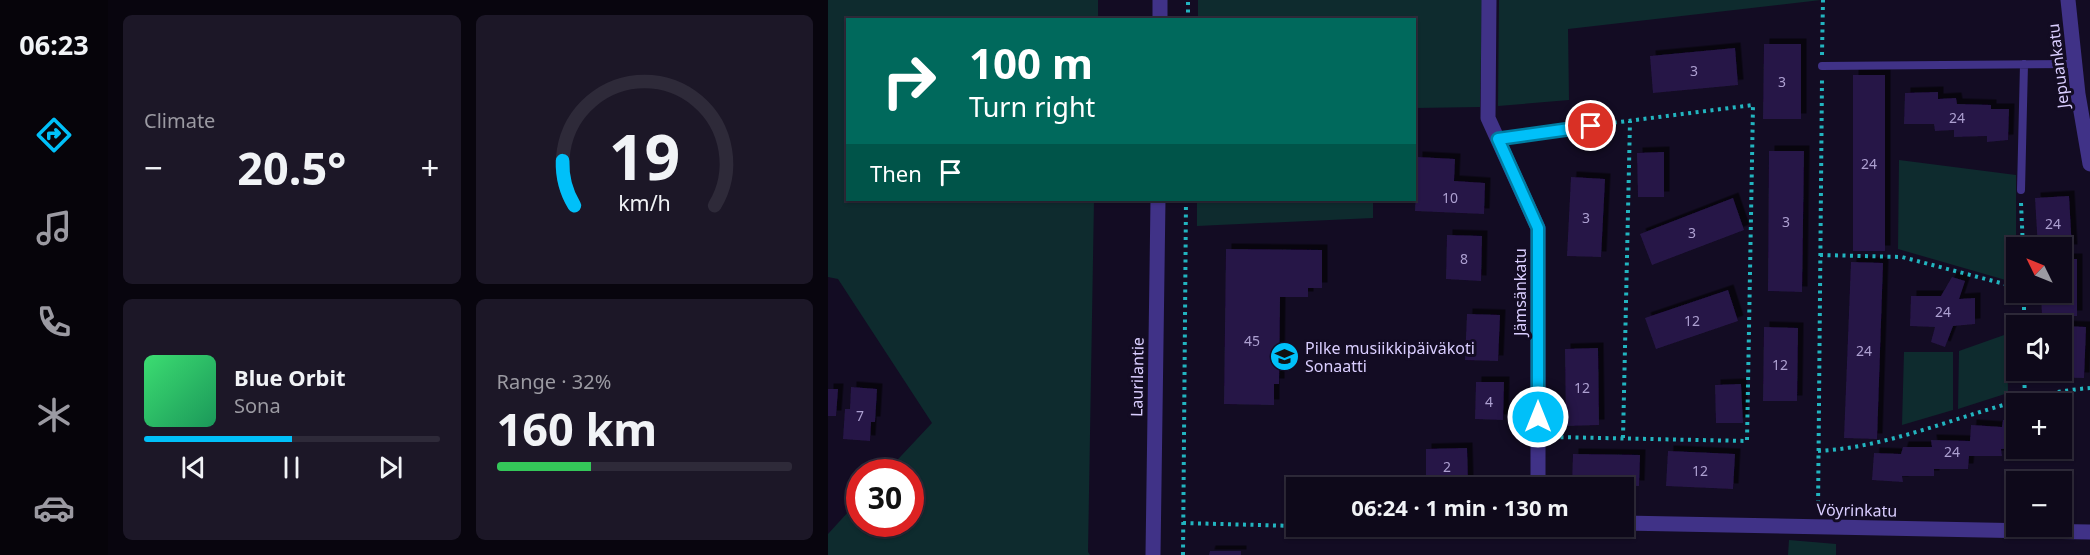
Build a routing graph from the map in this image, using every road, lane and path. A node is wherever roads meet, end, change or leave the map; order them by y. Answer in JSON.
{"nodes":[{"id":1,"x":1160,"y":0,"type":"edge"},
{"id":2,"x":1188,"y":0,"type":"edge"},
{"id":3,"x":1489,"y":0,"type":"edge"},
{"id":4,"x":1823,"y":0,"type":"edge"},
{"id":5,"x":2068,"y":0,"type":"edge"},
{"id":6,"x":1160,"y":18,"type":"edge"},
{"id":7,"x":1188,"y":18,"type":"edge"},
{"id":8,"x":2024,"y":64,"type":"junction"},
{"id":9,"x":2075,"y":64,"type":"junction"},
{"id":10,"x":1822,"y":66,"type":"junction"},
{"id":11,"x":1630,"y":121,"type":"junction"},
{"id":12,"x":1591,"y":126,"type":"joint"},
{"id":13,"x":1498,"y":139,"type":"junction"},
{"id":14,"x":2090,"y":164,"type":"edge"},
{"id":15,"x":2021,"y":190,"type":"joint"},
{"id":16,"x":1158,"y":201,"type":"edge"},
{"id":17,"x":1186,"y":201,"type":"edge"},
{"id":18,"x":2022,"y":237,"type":"edge"},
{"id":19,"x":1820,"y":255,"type":"junction"},
{"id":20,"x":2006,"y":284,"type":"edge"},
{"id":21,"x":2090,"y":388,"type":"edge"},
{"id":22,"x":2060,"y":393,"type":"edge"},
{"id":23,"x":2006,"y":404,"type":"edge"},
{"id":24,"x":1538,"y":436,"type":"junction"},
{"id":25,"x":1623,"y":438,"type":"junction"},
{"id":26,"x":1818,"y":451,"type":"junction"},
{"id":27,"x":1538,"y":477,"type":"edge"},
{"id":28,"x":1183,"y":523,"type":"junction"},
{"id":29,"x":1634,"y":523,"type":"edge"},
{"id":30,"x":1286,"y":526,"type":"edge"},
{"id":31,"x":1818,"y":527,"type":"junction"},
{"id":32,"x":2090,"y":532,"type":"edge"},
{"id":33,"x":1153,"y":555,"type":"edge"},
{"id":34,"x":1183,"y":555,"type":"edge"}],
"edges":[{"from":1,"to":6,"type":"street"},
{"from":2,"to":7,"type":"path"},
{"from":3,"to":13,"type":"street","name":"Jämsänkatu"},
{"from":4,"to":10,"type":"path"},
{"from":5,"to":9,"type":"street","name":"Jepuankatu"},
{"from":8,"to":9,"type":"lane"},
{"from":8,"to":10,"type":"lane"},
{"from":8,"to":15,"type":"lane"},
{"from":9,"to":14,"type":"street","name":"Jepuankatu"},
{"from":10,"to":19,"type":"path"},
{"from":11,"to":12,"type":"path"},
{"from":11,"to":25,"type":"path"},
{"from":11,"to":25,"type":"path"},
{"from":12,"to":13,"type":"lane"},
{"from":13,"to":24,"type":"street","name":"Jämsänkatu"},
{"from":15,"to":18,"type":"path"},
{"from":16,"to":33,"type":"street","name":"Laurilantie"},
{"from":17,"to":28,"type":"path"},
{"from":19,"to":20,"type":"path"},
{"from":19,"to":26,"type":"path"},
{"from":21,"to":22,"type":"path"},
{"from":23,"to":26,"type":"path"},
{"from":24,"to":25,"type":"path"},
{"from":24,"to":27,"type":"street","name":"Jämsänkatu"},
{"from":26,"to":31,"type":"path"},
{"from":28,"to":30,"type":"path"},
{"from":28,"to":34,"type":"path"},
{"from":29,"to":31,"type":"street","name":"Vöyrinkatu"},
{"from":31,"to":32,"type":"street","name":"Vöyrinkatu"}]}
